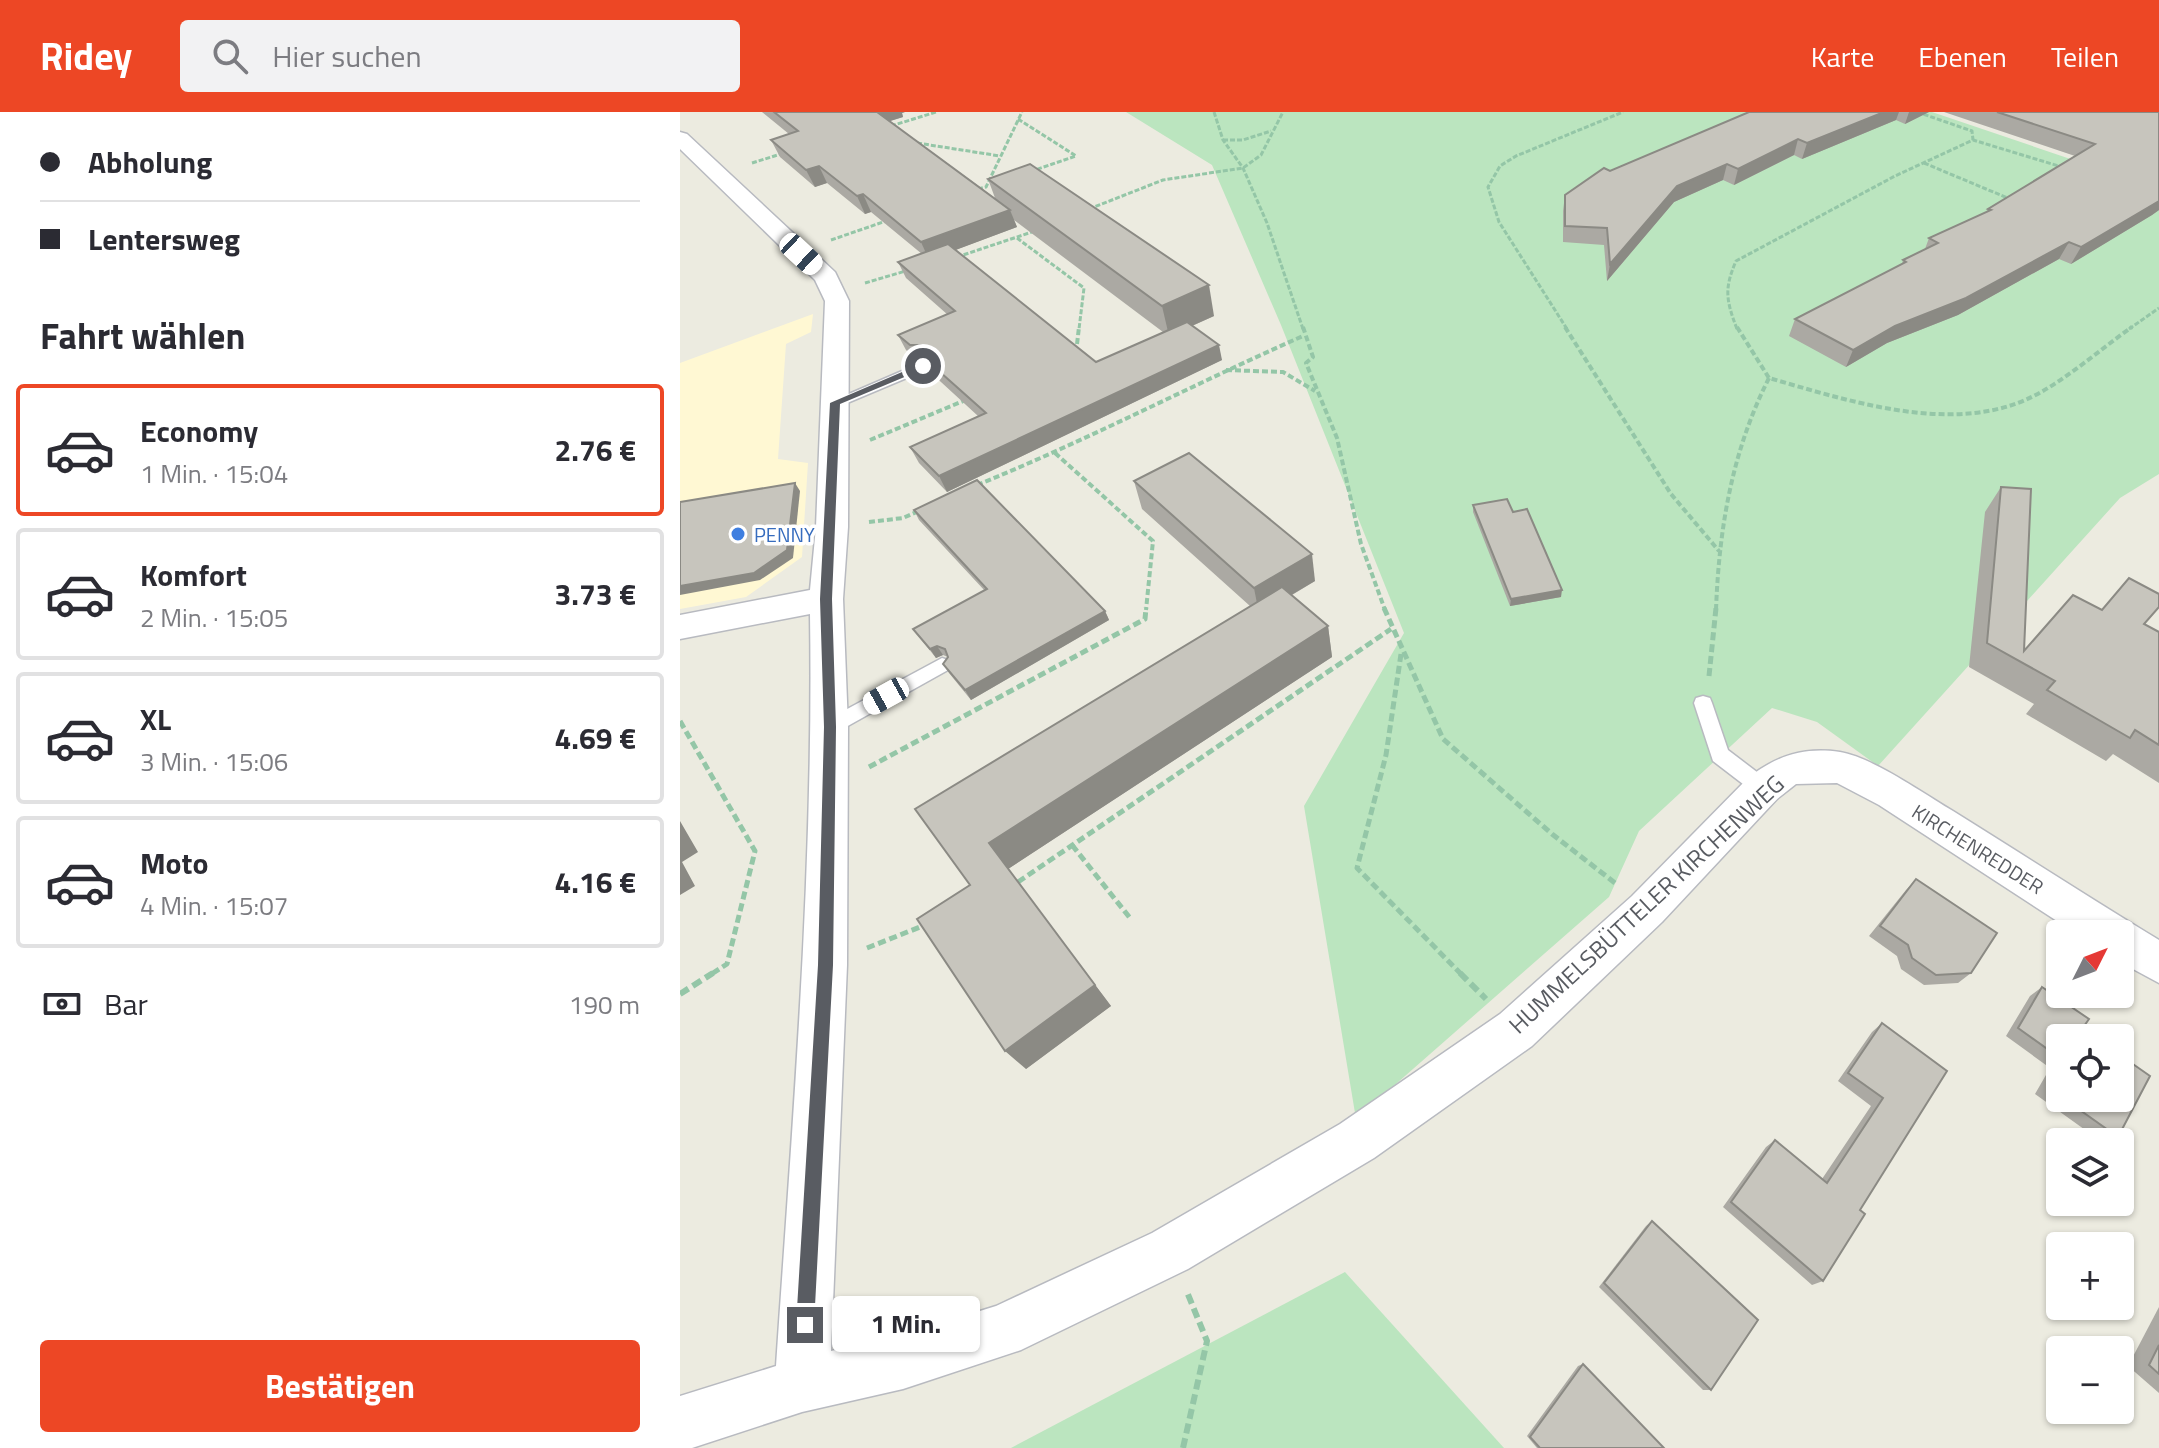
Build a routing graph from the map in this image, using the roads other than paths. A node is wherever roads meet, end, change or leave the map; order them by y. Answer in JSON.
{"nodes":[{"id":1,"x":680,"y":138,"type":"edge"},
{"id":2,"x":923,"y":366,"type":"edge"},
{"id":3,"x":835,"y":403,"type":"junction"},
{"id":4,"x":826,"y":599,"type":"junction"},
{"id":5,"x":680,"y":627,"type":"edge"},
{"id":6,"x":942,"y":665,"type":"edge"},
{"id":7,"x":1703,"y":703,"type":"road end"},
{"id":8,"x":830,"y":727,"type":"junction"},
{"id":9,"x":1842,"y":768,"type":"joint"},
{"id":10,"x":1763,"y":788,"type":"junction"},
{"id":11,"x":2091,"y":920,"type":"edge"},
{"id":12,"x":2134,"y":948,"type":"edge"},
{"id":13,"x":2159,"y":963,"type":"edge"},
{"id":14,"x":802,"y":1385,"type":"junction"},
{"id":15,"x":680,"y":1424,"type":"edge"}],
"edges":[{"from":1,"to":3,"type":"street"},
{"from":2,"to":3,"type":"lane"},
{"from":3,"to":4,"type":"street"},
{"from":4,"to":5,"type":"street"},
{"from":4,"to":8,"type":"street"},
{"from":6,"to":8,"type":"lane"},
{"from":7,"to":10,"type":"lane"},
{"from":8,"to":14,"type":"street"},
{"from":9,"to":10,"type":"street","name":"HUMMELSBÜTTELER KIRCHENWEG"},
{"from":9,"to":11,"type":"street","name":"KIRCHENREDDER"},
{"from":10,"to":14,"type":"street","name":"HUMMELSBÜTTELER KIRCHENWEG"},
{"from":12,"to":13,"type":"street"},
{"from":14,"to":15,"type":"street","name":"HUMMELSBÜTTELER KIRCHENWEG"}]}
